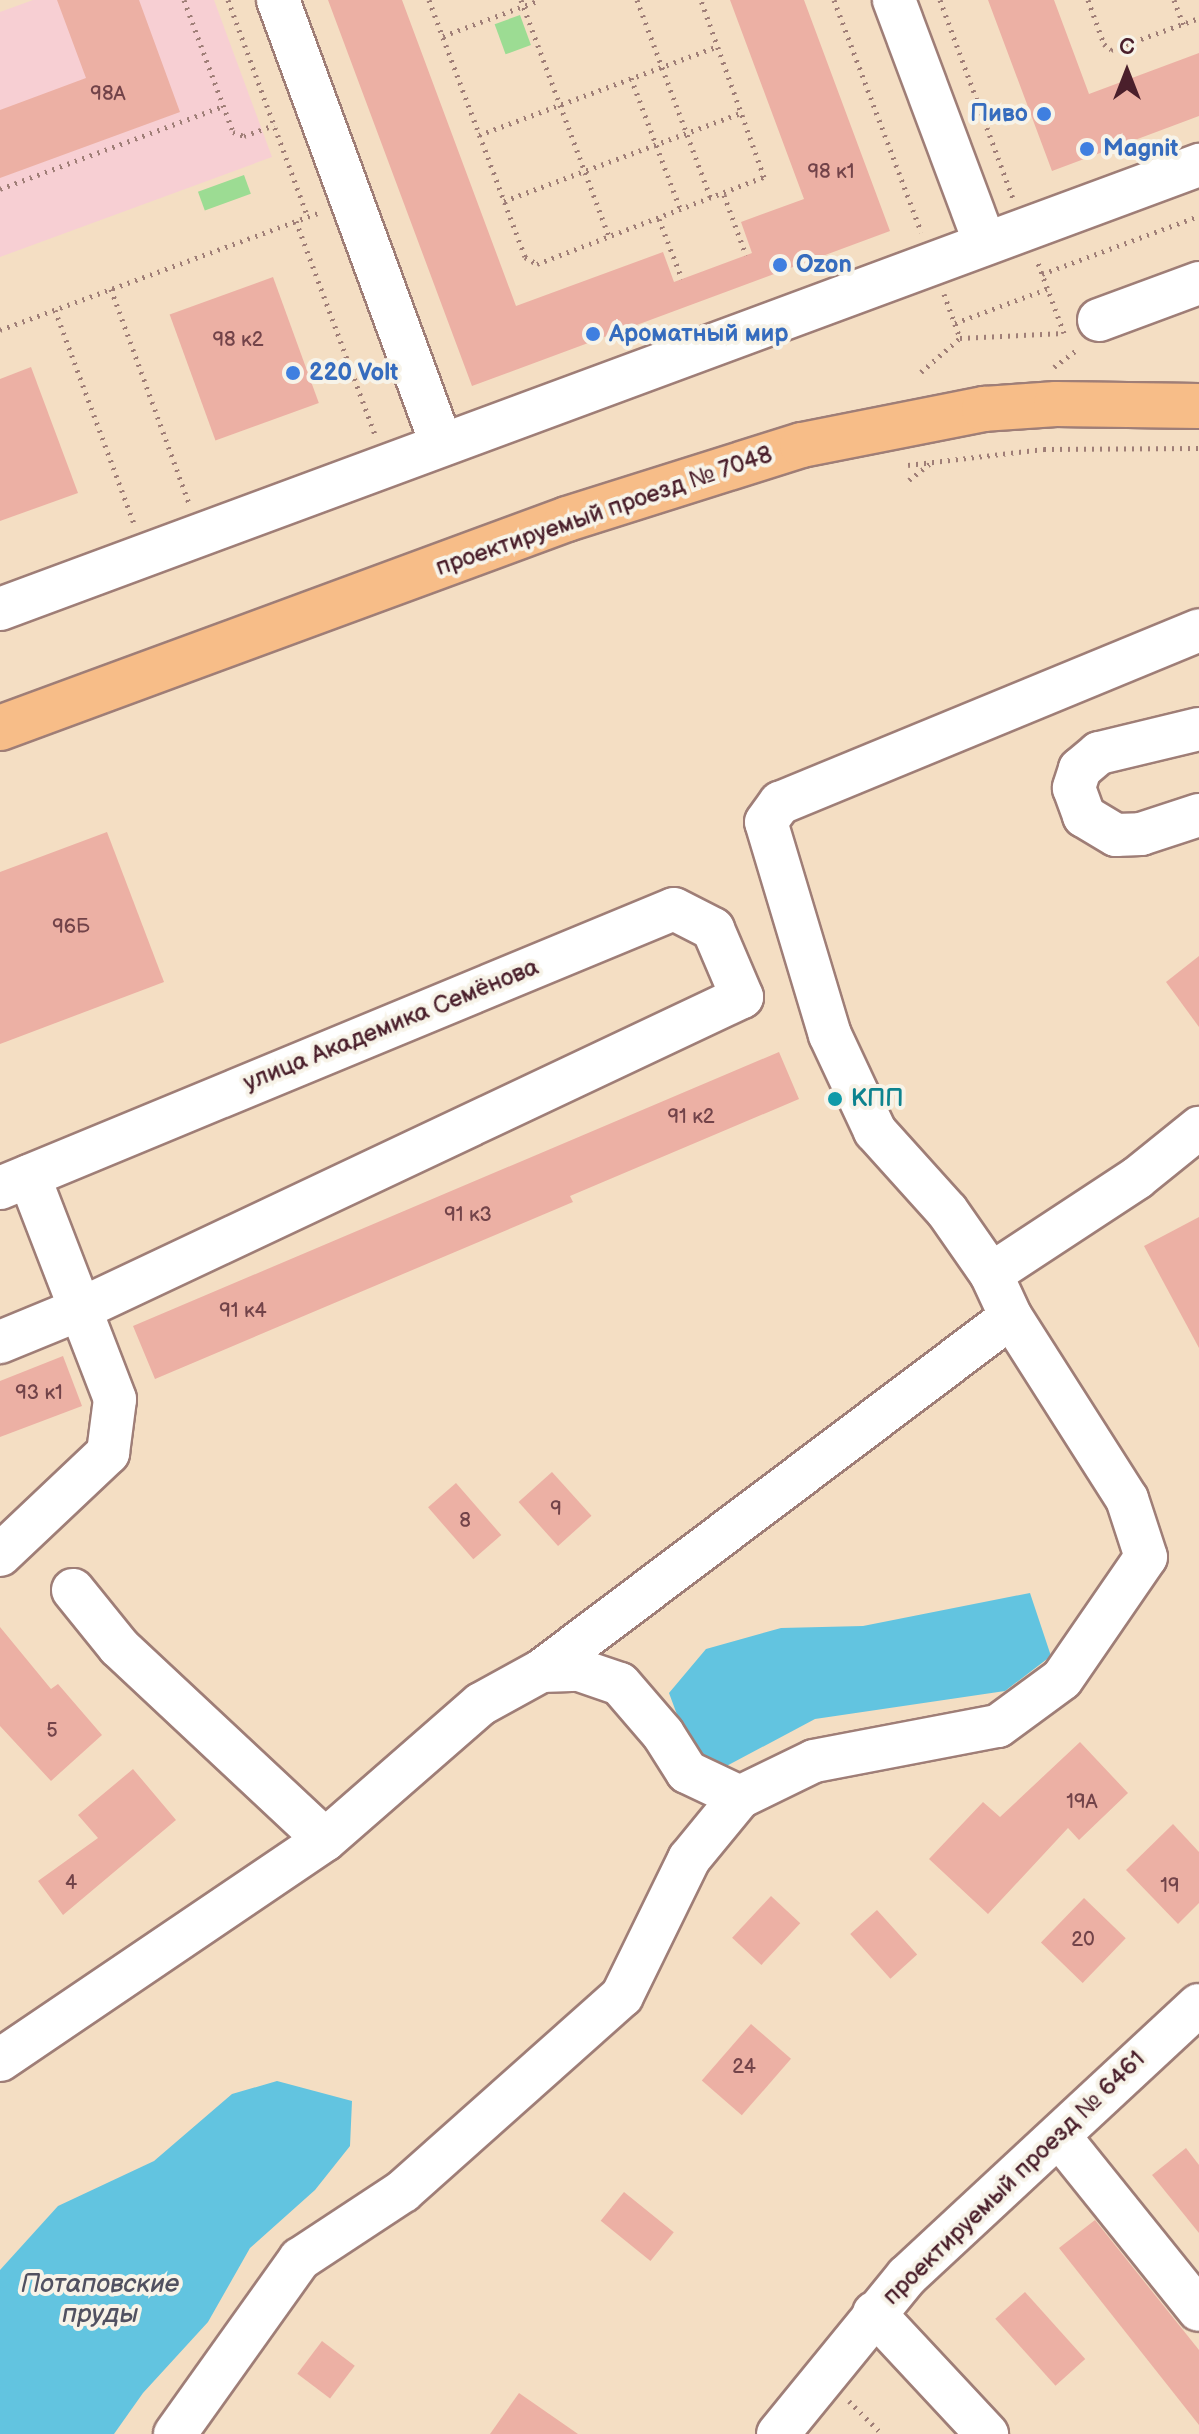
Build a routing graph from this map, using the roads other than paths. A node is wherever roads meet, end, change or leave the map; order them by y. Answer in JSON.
{"nodes":[{"id":1,"x":278,"y":0,"type":"edge"},
{"id":2,"x":894,"y":0,"type":"edge"},
{"id":3,"x":1199,"y":165,"type":"edge"},
{"id":4,"x":985,"y":244,"type":"junction"},
{"id":5,"x":1199,"y":283,"type":"edge"},
{"id":6,"x":1099,"y":320,"type":"dead end"},
{"id":7,"x":1199,"y":406,"type":"edge"},
{"id":8,"x":442,"y":445,"type":"junction"},
{"id":9,"x":0,"y":609,"type":"edge"},
{"id":10,"x":1199,"y":630,"type":"edge"},
{"id":11,"x":15,"y":722,"type":"edge"},
{"id":12,"x":1199,"y":729,"type":"edge"},
{"id":13,"x":1199,"y":815,"type":"edge"},
{"id":14,"x":1199,"y":1128,"type":"edge"},
{"id":15,"x":14,"y":1182,"type":"edge"},
{"id":16,"x":991,"y":1274,"type":"junction"},
{"id":17,"x":83,"y":1308,"type":"junction"},
{"id":18,"x":1011,"y":1317,"type":"junction"},
{"id":19,"x":0,"y":1342,"type":"edge"},
{"id":20,"x":0,"y":1555,"type":"edge"},
{"id":21,"x":73,"y":1590,"type":"dead end"},
{"id":22,"x":541,"y":1671,"type":"junction"},
{"id":23,"x":740,"y":1797,"type":"junction"},
{"id":24,"x":325,"y":1840,"type":"junction"},
{"id":25,"x":1199,"y":2005,"type":"edge"},
{"id":26,"x":0,"y":2060,"type":"edge"},
{"id":27,"x":1059,"y":2136,"type":"junction"},
{"id":28,"x":1199,"y":2310,"type":"edge"},
{"id":29,"x":874,"y":2313,"type":"junction"},
{"id":30,"x":799,"y":2425,"type":"edge"},
{"id":31,"x":175,"y":2434,"type":"edge"},
{"id":32,"x":987,"y":2434,"type":"edge"}],
"edges":[{"from":1,"to":8,"type":"street"},
{"from":2,"to":4,"type":"street"},
{"from":3,"to":4,"type":"street"},
{"from":4,"to":8,"type":"street"},
{"from":5,"to":6,"type":"street"},
{"from":7,"to":11,"type":"main road","name":"проектируемый проезд № 7048"},
{"from":8,"to":9,"type":"street"},
{"from":10,"to":16,"type":"street"},
{"from":12,"to":13,"type":"street"},
{"from":14,"to":16,"type":"street"},
{"from":15,"to":17,"type":"street"},
{"from":15,"to":17,"type":"street","name":"улица Академика Семёнова"},
{"from":16,"to":18,"type":"street"},
{"from":17,"to":19,"type":"street"},
{"from":17,"to":20,"type":"street"},
{"from":18,"to":22,"type":"street"},
{"from":18,"to":23,"type":"street"},
{"from":21,"to":24,"type":"street"},
{"from":22,"to":23,"type":"street"},
{"from":22,"to":24,"type":"street"},
{"from":23,"to":31,"type":"street"},
{"from":24,"to":26,"type":"street"},
{"from":25,"to":27,"type":"street","name":"проектируемый проезд № 6461"},
{"from":27,"to":28,"type":"street"},
{"from":27,"to":29,"type":"street","name":"проектируемый проезд № 6461"},
{"from":29,"to":30,"type":"street","name":"проектируемый проезд № 6461"},
{"from":29,"to":32,"type":"street"}]}
